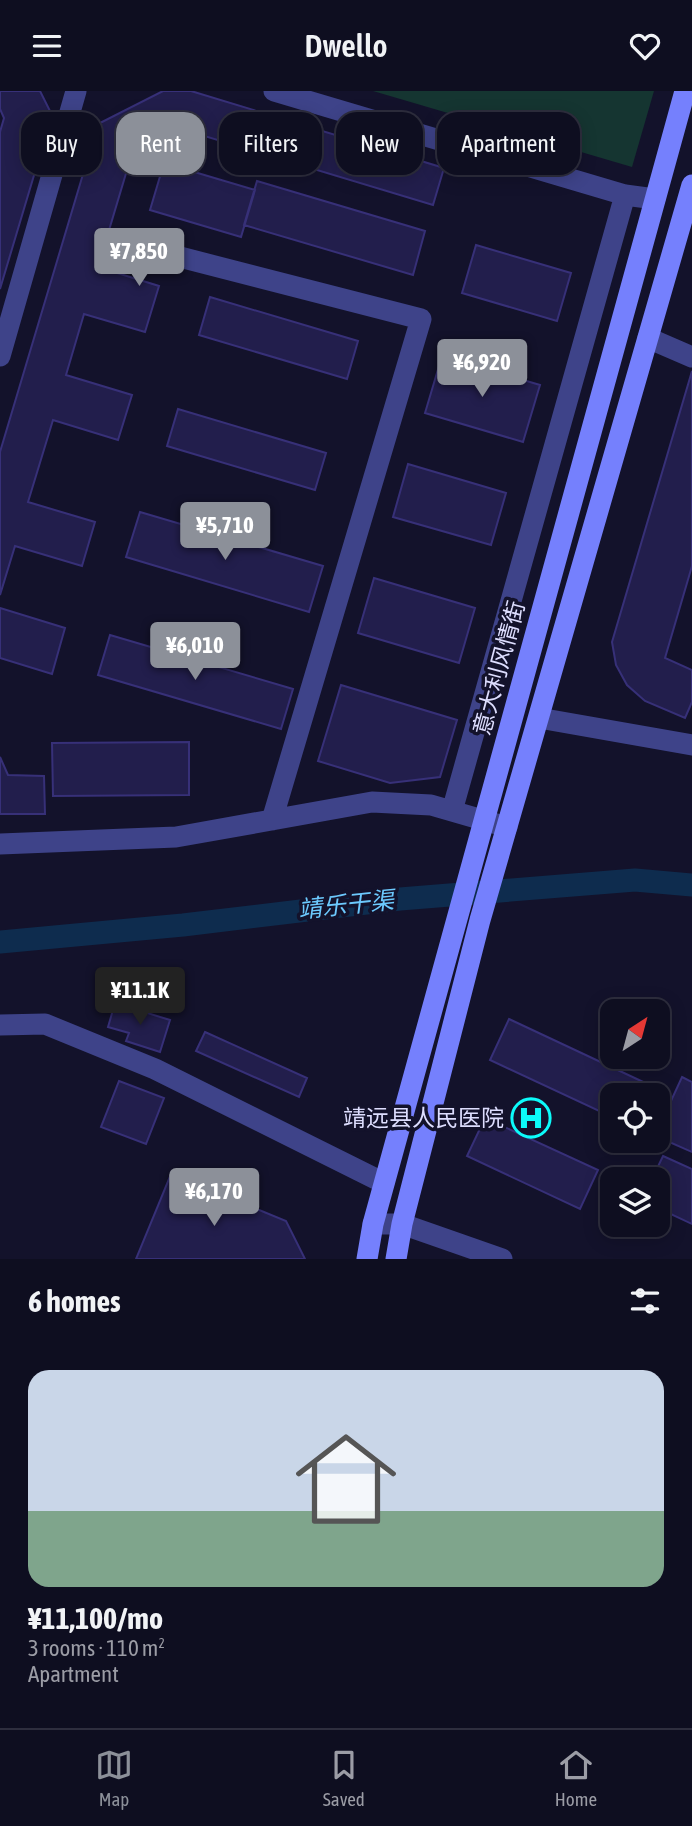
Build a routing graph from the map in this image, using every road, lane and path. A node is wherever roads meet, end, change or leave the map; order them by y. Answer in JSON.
{"nodes":[{"id":1,"x":76,"y":91,"type":"edge"},
{"id":2,"x":274,"y":91,"type":"edge"},
{"id":3,"x":685,"y":91,"type":"edge"},
{"id":4,"x":692,"y":184,"type":"edge"},
{"id":5,"x":625,"y":195,"type":"junction"},
{"id":6,"x":655,"y":199,"type":"junction"},
{"id":7,"x":176,"y":256,"type":"dead end"},
{"id":8,"x":648,"y":338,"type":"junction"},
{"id":9,"x":0,"y":356,"type":"edge"},
{"id":10,"x":692,"y":357,"type":"edge"},
{"id":11,"x":538,"y":718,"type":"junction"},
{"id":12,"x":692,"y":745,"type":"edge"},
{"id":13,"x":452,"y":811,"type":"junction"},
{"id":14,"x":272,"y":820,"type":"junction"},
{"id":15,"x":484,"y":820,"type":"junction"},
{"id":16,"x":507,"y":827,"type":"junction"},
{"id":17,"x":0,"y":844,"type":"edge"},
{"id":18,"x":0,"y":1025,"type":"edge"},
{"id":19,"x":384,"y":1183,"type":"junction"},
{"id":20,"x":373,"y":1224,"type":"junction"},
{"id":21,"x":402,"y":1224,"type":"junction"},
{"id":22,"x":367,"y":1259,"type":"edge"},
{"id":23,"x":396,"y":1259,"type":"edge"},
{"id":24,"x":502,"y":1259,"type":"edge"}],
"edges":[{"from":1,"to":9,"type":"street"},
{"from":2,"to":5,"type":"street"},
{"from":3,"to":6,"type":"street","name":"意大利风情街"},
{"from":4,"to":8,"type":"street"},
{"from":5,"to":6,"type":"street"},
{"from":5,"to":13,"type":"street"},
{"from":6,"to":15,"type":"street","name":"意大利风情街"},
{"from":7,"to":14,"type":"street"},
{"from":8,"to":10,"type":"street"},
{"from":8,"to":11,"type":"street"},
{"from":11,"to":12,"type":"street"},
{"from":11,"to":16,"type":"street"},
{"from":13,"to":14,"type":"street"},
{"from":13,"to":15,"type":"street"},
{"from":14,"to":17,"type":"street"},
{"from":15,"to":16,"type":"street"},
{"from":15,"to":19,"type":"street","name":"意大利风情街"},
{"from":16,"to":21,"type":"street"},
{"from":18,"to":19,"type":"street"},
{"from":19,"to":20,"type":"street","name":"意大利风情街"},
{"from":20,"to":21,"type":"street"},
{"from":20,"to":22,"type":"street","name":"意大利风情街"},
{"from":21,"to":23,"type":"street"},
{"from":21,"to":24,"type":"street"}]}
